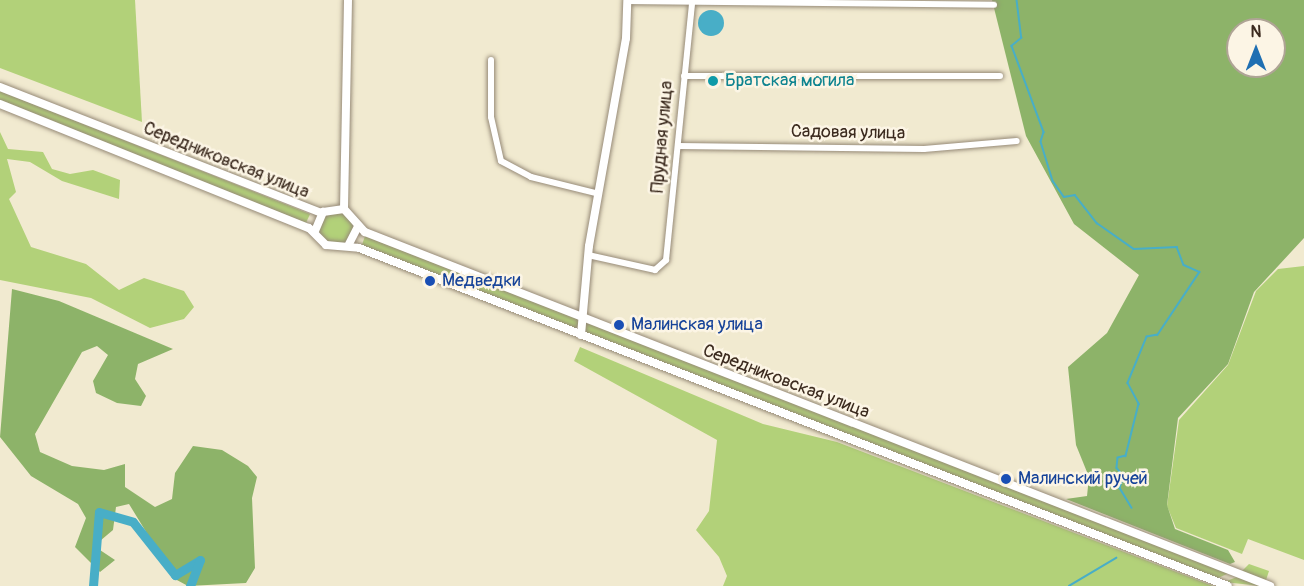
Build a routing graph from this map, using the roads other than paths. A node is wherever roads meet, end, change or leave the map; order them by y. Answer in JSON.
{"nodes":[{"id":1,"x":348,"y":0,"type":"edge"},
{"id":2,"x":627,"y":0,"type":"edge"},
{"id":3,"x":695,"y":1,"type":"edge"},
{"id":4,"x":778,"y":3,"type":"edge"},
{"id":5,"x":847,"y":3,"type":"edge"},
{"id":6,"x":910,"y":3,"type":"edge"},
{"id":7,"x":994,"y":5,"type":"dead end"},
{"id":8,"x":492,"y":60,"type":"dead end"},
{"id":9,"x":684,"y":76,"type":"junction"},
{"id":10,"x":999,"y":76,"type":"dead end"},
{"id":11,"x":0,"y":87,"type":"edge"},
{"id":12,"x":0,"y":104,"type":"edge"},
{"id":13,"x":1017,"y":141,"type":"dead end"},
{"id":14,"x":678,"y":146,"type":"junction"},
{"id":15,"x":599,"y":194,"type":"junction"},
{"id":16,"x":344,"y":209,"type":"junction"},
{"id":17,"x":321,"y":213,"type":"junction"},
{"id":18,"x":357,"y":228,"type":"junction"},
{"id":19,"x":315,"y":231,"type":"junction"},
{"id":20,"x":349,"y":244,"type":"junction"},
{"id":21,"x":588,"y":255,"type":"junction"},
{"id":22,"x":585,"y":320,"type":"junction"},
{"id":23,"x":581,"y":335,"type":"junction"},
{"id":24,"x":1032,"y":494,"type":"junction"},
{"id":25,"x":1027,"y":508,"type":"junction"},
{"id":26,"x":1228,"y":586,"type":"edge"},
{"id":27,"x":1270,"y":586,"type":"edge"}],
"edges":[{"from":1,"to":16,"type":"street"},
{"from":2,"to":3,"type":"street"},
{"from":2,"to":15,"type":"street"},
{"from":3,"to":4,"type":"street"},
{"from":3,"to":9,"type":"street","name":"Прудная улица"},
{"from":4,"to":5,"type":"street"},
{"from":5,"to":6,"type":"street"},
{"from":6,"to":7,"type":"street"},
{"from":8,"to":15,"type":"street"},
{"from":9,"to":10,"type":"street"},
{"from":9,"to":14,"type":"street","name":"Прудная улица"},
{"from":11,"to":17,"type":"street","name":"Середниковская улица"},
{"from":12,"to":19,"type":"street","name":"Середниковская улица"},
{"from":13,"to":14,"type":"street","name":"Садовая улица"},
{"from":14,"to":21,"type":"street","name":"Прудная улица"},
{"from":15,"to":21,"type":"street"},
{"from":16,"to":17,"type":"street","name":"Середниковская улица"},
{"from":16,"to":18,"type":"street"},
{"from":17,"to":19,"type":"street"},
{"from":18,"to":20,"type":"street"},
{"from":18,"to":22,"type":"street","name":"Середниковская улица"},
{"from":19,"to":20,"type":"street","name":"Середниковская улица"},
{"from":20,"to":23,"type":"street","name":"Середниковская улица"},
{"from":21,"to":22,"type":"street"},
{"from":22,"to":23,"type":"street"},
{"from":22,"to":24,"type":"street","name":"Середниковская улица"},
{"from":23,"to":25,"type":"street","name":"Середниковская улица"},
{"from":24,"to":25,"type":"street"},
{"from":24,"to":27,"type":"street","name":"Середниковская улица"},
{"from":25,"to":26,"type":"street","name":"Середниковская улица"}]}
